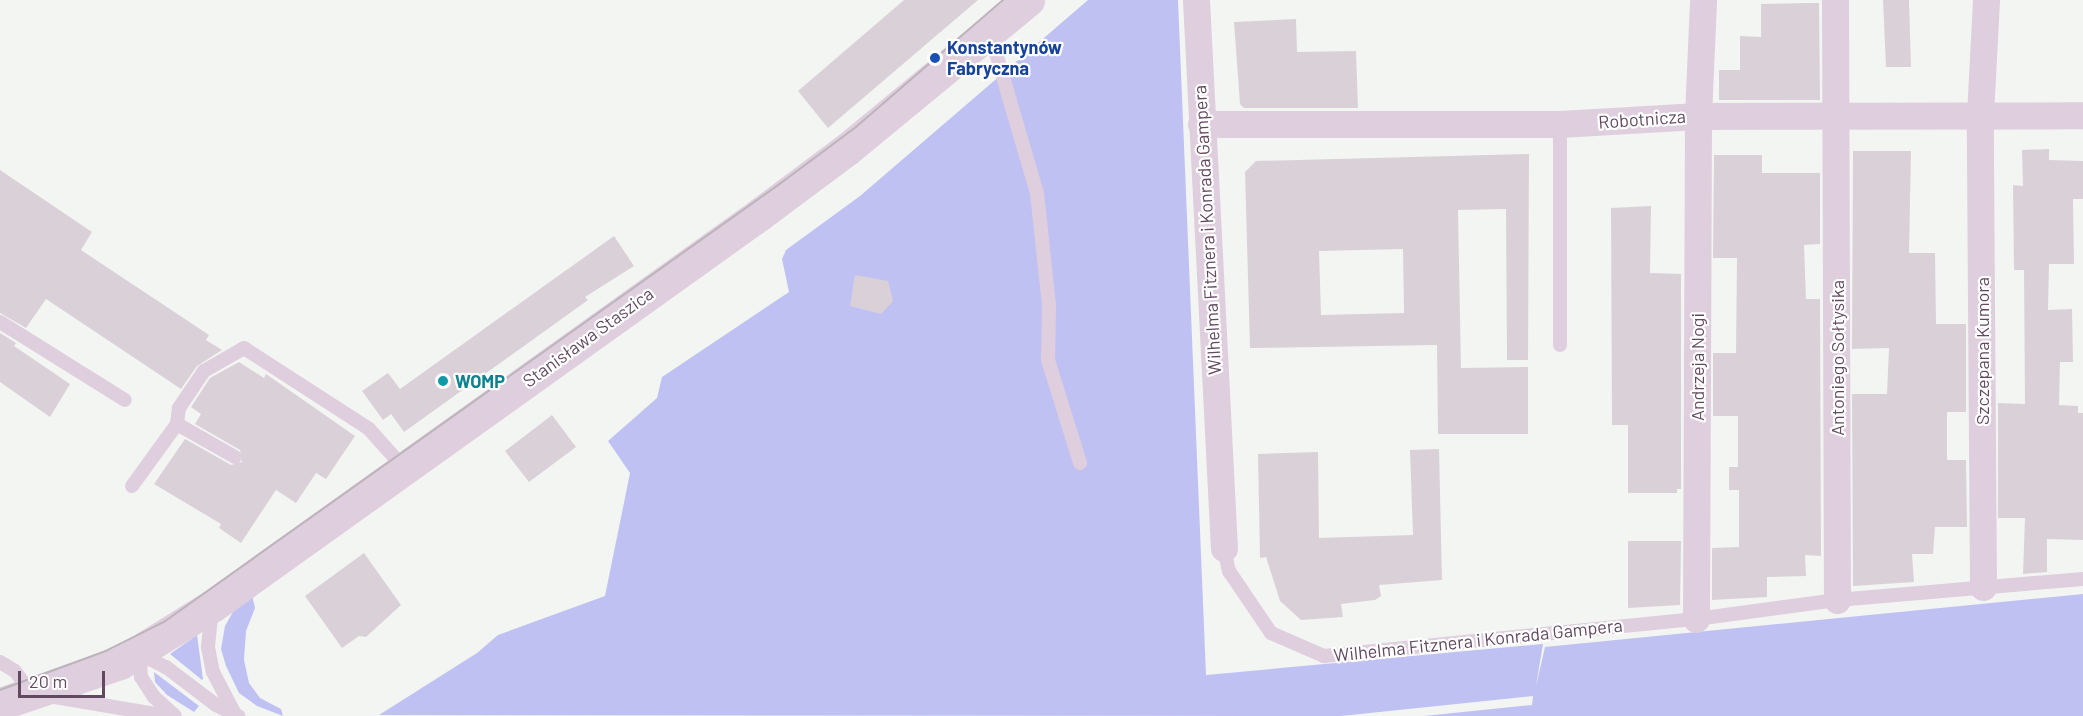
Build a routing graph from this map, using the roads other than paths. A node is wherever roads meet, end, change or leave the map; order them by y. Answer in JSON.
{"nodes":[{"id":1,"x":1028,"y":0,"type":"edge"},
{"id":2,"x":1196,"y":0,"type":"edge"},
{"id":3,"x":1703,"y":0,"type":"edge"},
{"id":4,"x":1835,"y":0,"type":"edge"},
{"id":5,"x":1986,"y":0,"type":"edge"},
{"id":6,"x":984,"y":36,"type":"junction"},
{"id":7,"x":1980,"y":115,"type":"junction"},
{"id":8,"x":2083,"y":115,"type":"edge"},
{"id":9,"x":1698,"y":116,"type":"junction"},
{"id":10,"x":1838,"y":117,"type":"junction"},
{"id":11,"x":1201,"y":124,"type":"junction"},
{"id":12,"x":1560,"y":124,"type":"junction"},
{"id":13,"x":0,"y":322,"type":"edge"},
{"id":14,"x":1560,"y":345,"type":"dead end"},
{"id":15,"x":125,"y":400,"type":"dead end"},
{"id":16,"x":177,"y":424,"type":"junction"},
{"id":17,"x":235,"y":457,"type":"dead end"},
{"id":18,"x":1080,"y":463,"type":"dead end"},
{"id":19,"x":404,"y":468,"type":"junction"},
{"id":20,"x":132,"y":486,"type":"dead end"},
{"id":21,"x":1224,"y":548,"type":"joint"},
{"id":22,"x":2083,"y":579,"type":"edge"},
{"id":23,"x":1983,"y":587,"type":"junction"},
{"id":24,"x":1836,"y":600,"type":"junction"},
{"id":25,"x":212,"y":606,"type":"junction"},
{"id":26,"x":1696,"y":619,"type":"junction"},
{"id":27,"x":140,"y":654,"type":"junction"},
{"id":28,"x":0,"y":662,"type":"edge"},
{"id":29,"x":31,"y":693,"type":"junction"},
{"id":30,"x":0,"y":704,"type":"edge"},
{"id":31,"x":237,"y":715,"type":"edge"},
{"id":32,"x":166,"y":716,"type":"edge"},
{"id":33,"x":175,"y":716,"type":"edge"}],
"edges":[{"from":1,"to":6,"type":"street","name":"Stanisława Staszica"},
{"from":2,"to":11,"type":"street","name":"Wilhelma Fitznera i Konrada Gampera"},
{"from":3,"to":9,"type":"street","name":"Andrzeja Nogi"},
{"from":4,"to":10,"type":"street","name":"Antoniego Sołtysika"},
{"from":5,"to":7,"type":"street","name":"Szczepana Kumora"},
{"from":6,"to":18,"type":"lane"},
{"from":6,"to":19,"type":"street","name":"Stanisława Staszica"},
{"from":7,"to":8,"type":"street","name":"Robotnicza"},
{"from":7,"to":10,"type":"street","name":"Robotnicza"},
{"from":7,"to":23,"type":"street","name":"Szczepana Kumora"},
{"from":9,"to":10,"type":"street","name":"Robotnicza"},
{"from":9,"to":12,"type":"street","name":"Robotnicza"},
{"from":9,"to":26,"type":"street","name":"Andrzeja Nogi"},
{"from":10,"to":24,"type":"street","name":"Antoniego Sołtysika"},
{"from":11,"to":12,"type":"street","name":"Robotnicza"},
{"from":11,"to":21,"type":"street","name":"Wilhelma Fitznera i Konrada Gampera"},
{"from":12,"to":14,"type":"lane"},
{"from":13,"to":15,"type":"lane"},
{"from":16,"to":17,"type":"lane"},
{"from":16,"to":19,"type":"lane"},
{"from":16,"to":20,"type":"lane"},
{"from":19,"to":25,"type":"street","name":"Stanisława Staszica"},
{"from":21,"to":26,"type":"lane","name":"Wilhelma Fitznera i Konrada Gampera"},
{"from":22,"to":23,"type":"lane","name":"Wilhelma Fitznera i Konrada Gampera"},
{"from":23,"to":24,"type":"lane","name":"Wilhelma Fitznera i Konrada Gampera"},
{"from":24,"to":26,"type":"lane","name":"Wilhelma Fitznera i Konrada Gampera"},
{"from":25,"to":27,"type":"street","name":"Stanisława Staszica"},
{"from":25,"to":31,"type":"lane"},
{"from":27,"to":29,"type":"street","name":"Stanisława Staszica"},
{"from":27,"to":31,"type":"lane"},
{"from":27,"to":33,"type":"lane"},
{"from":28,"to":29,"type":"lane"},
{"from":29,"to":30,"type":"street","name":"Stanisława Staszica"},
{"from":29,"to":32,"type":"lane"}]}
